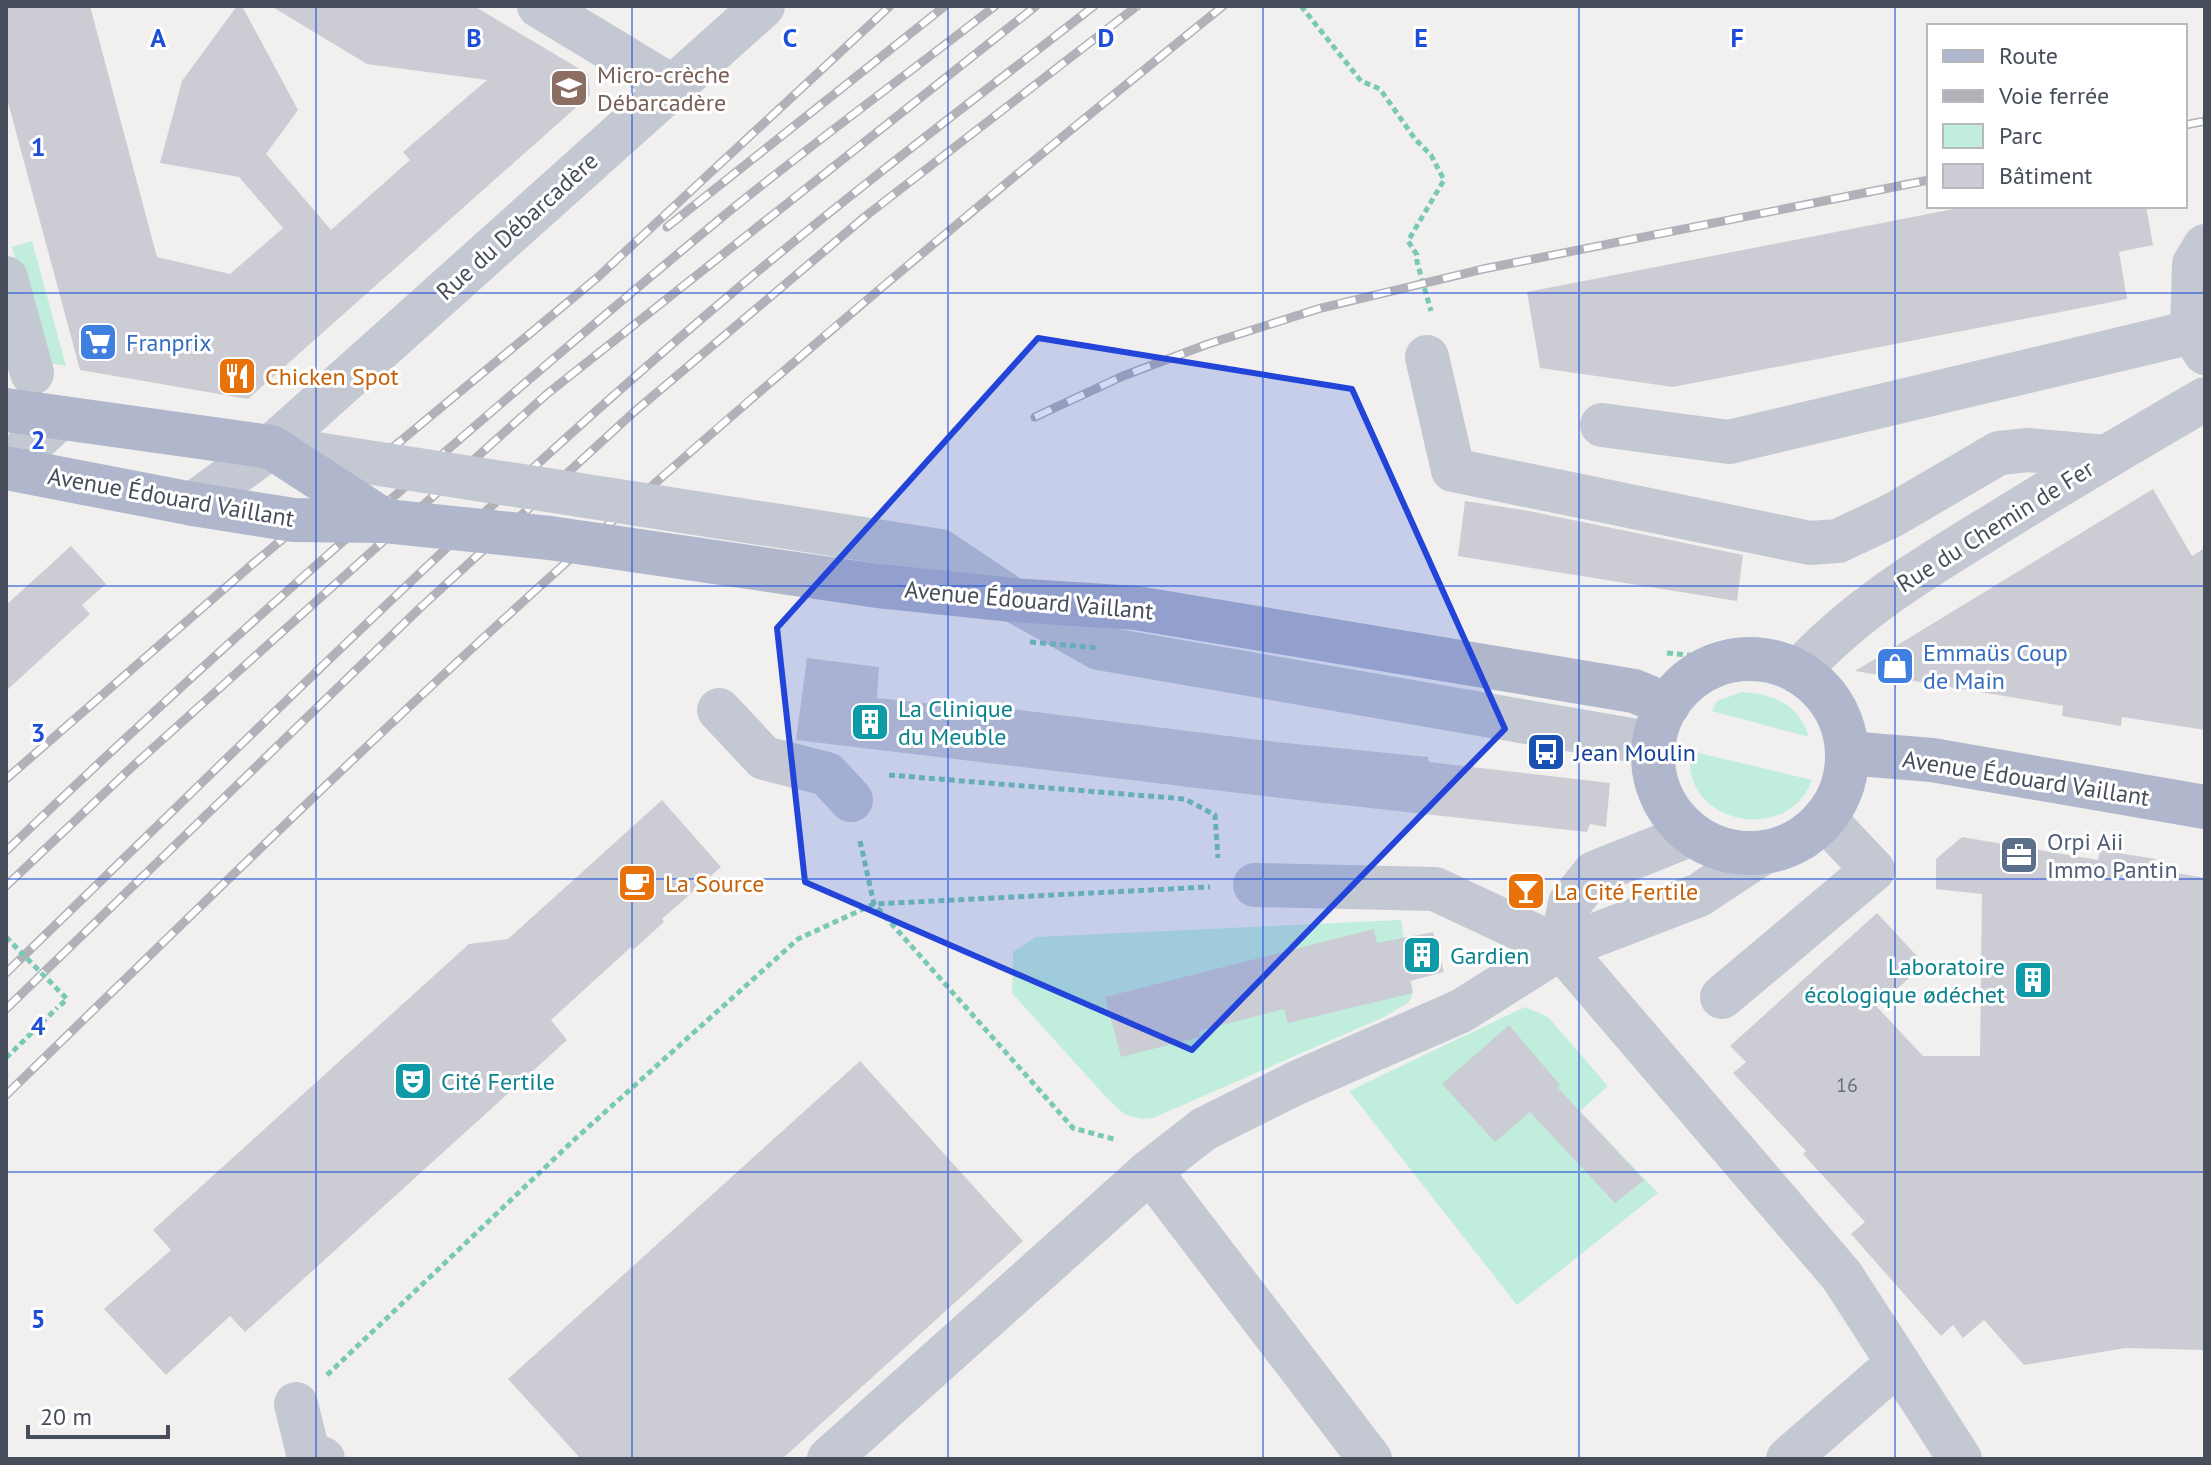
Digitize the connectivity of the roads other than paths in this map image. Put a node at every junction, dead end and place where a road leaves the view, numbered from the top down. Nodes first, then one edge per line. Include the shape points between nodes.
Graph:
1 (539, 6) edge
2 (763, 6) edge
3 (673, 87) junction
4 (2205, 246) edge
5 (6, 278) edge
6 (2199, 342) edge
7 (1427, 357) road end
8 (2205, 399) edge
9 (26, 403) edge
10 (1602, 425) dead end
11 (271, 447) junction
12 (2106, 457) junction
13 (6, 467) edge
14 (193, 504) junction
15 (385, 521) junction
16 (1013, 600) junction
17 (1798, 672) junction
18 (719, 710) dead end
19 (1661, 724) junction
20 (1847, 753) junction
21 (851, 800) road end
22 (2205, 807) edge
23 (1824, 818) junction
24 (1692, 834) junction
25 (1764, 852) junction
26 (1238, 886) road end
27 (1561, 948) junction
28 (1722, 997) dead end
29 (1150, 1171) junction
30 (1898, 1363) junction
31 (296, 1404) road end
32 (323, 1459) edge
33 (829, 1459) edge
34 (1370, 1459) edge
35 (1788, 1459) edge
36 (1960, 1459) edge

1 - 3 street
2 - 3 street, Rue du Débarcadère
3 - 11 street, Rue du Débarcadère
4 - 6 street via 2194,264
5 - 9 street
6 - 10 street via 1729,442
7 - 12 street via 1453,470 1810,543 1838,541 1893,515 1999,453 2028,450
8 - 12 street, Rue du Chemin de Fer
9 - 11 main road, Avenue Édouard Vaillant
9 - 13 street
11 - 14 street, Rue du Débarcadère
11 - 15 main road, Avenue Édouard Vaillant, bridge
11 - 16 street, bridge via 940,551
12 - 17 street, Rue du Chemin de Fer via 1876,600
13 - 14 main road, Avenue Édouard Vaillant
14 - 15 main road, Avenue Édouard Vaillant, bridge via 294,520
15 - 16 main road, Avenue Édouard Vaillant, bridge
16 - 19 main road, Avenue Édouard Vaillant via 1136,608 1634,691
17 - 19 main road via 1762,660 1724,663 1686,683
17 - 20 main road via 1834,706
18 - 21 street via 764,758 827,774
19 - 24 main road via 1654,770 1661,795
20 - 22 main road, Avenue Édouard Vaillant via 1932,760
20 - 23 main road via 1842,788
23 - 25 main road via 1808,835
23 - 28 street via 1873,870
24 - 25 main road via 1726,850
24 - 27 street via 1594,873 1570,903
25 - 27 street via 1699,895
26 - 27 street via 1435,889
27 - 29 street via 1461,1011 1204,1129
27 - 30 street via 1842,1276
29 - 33 street
29 - 34 street
30 - 35 street
30 - 36 street
31 - 32 street via 308,1453

